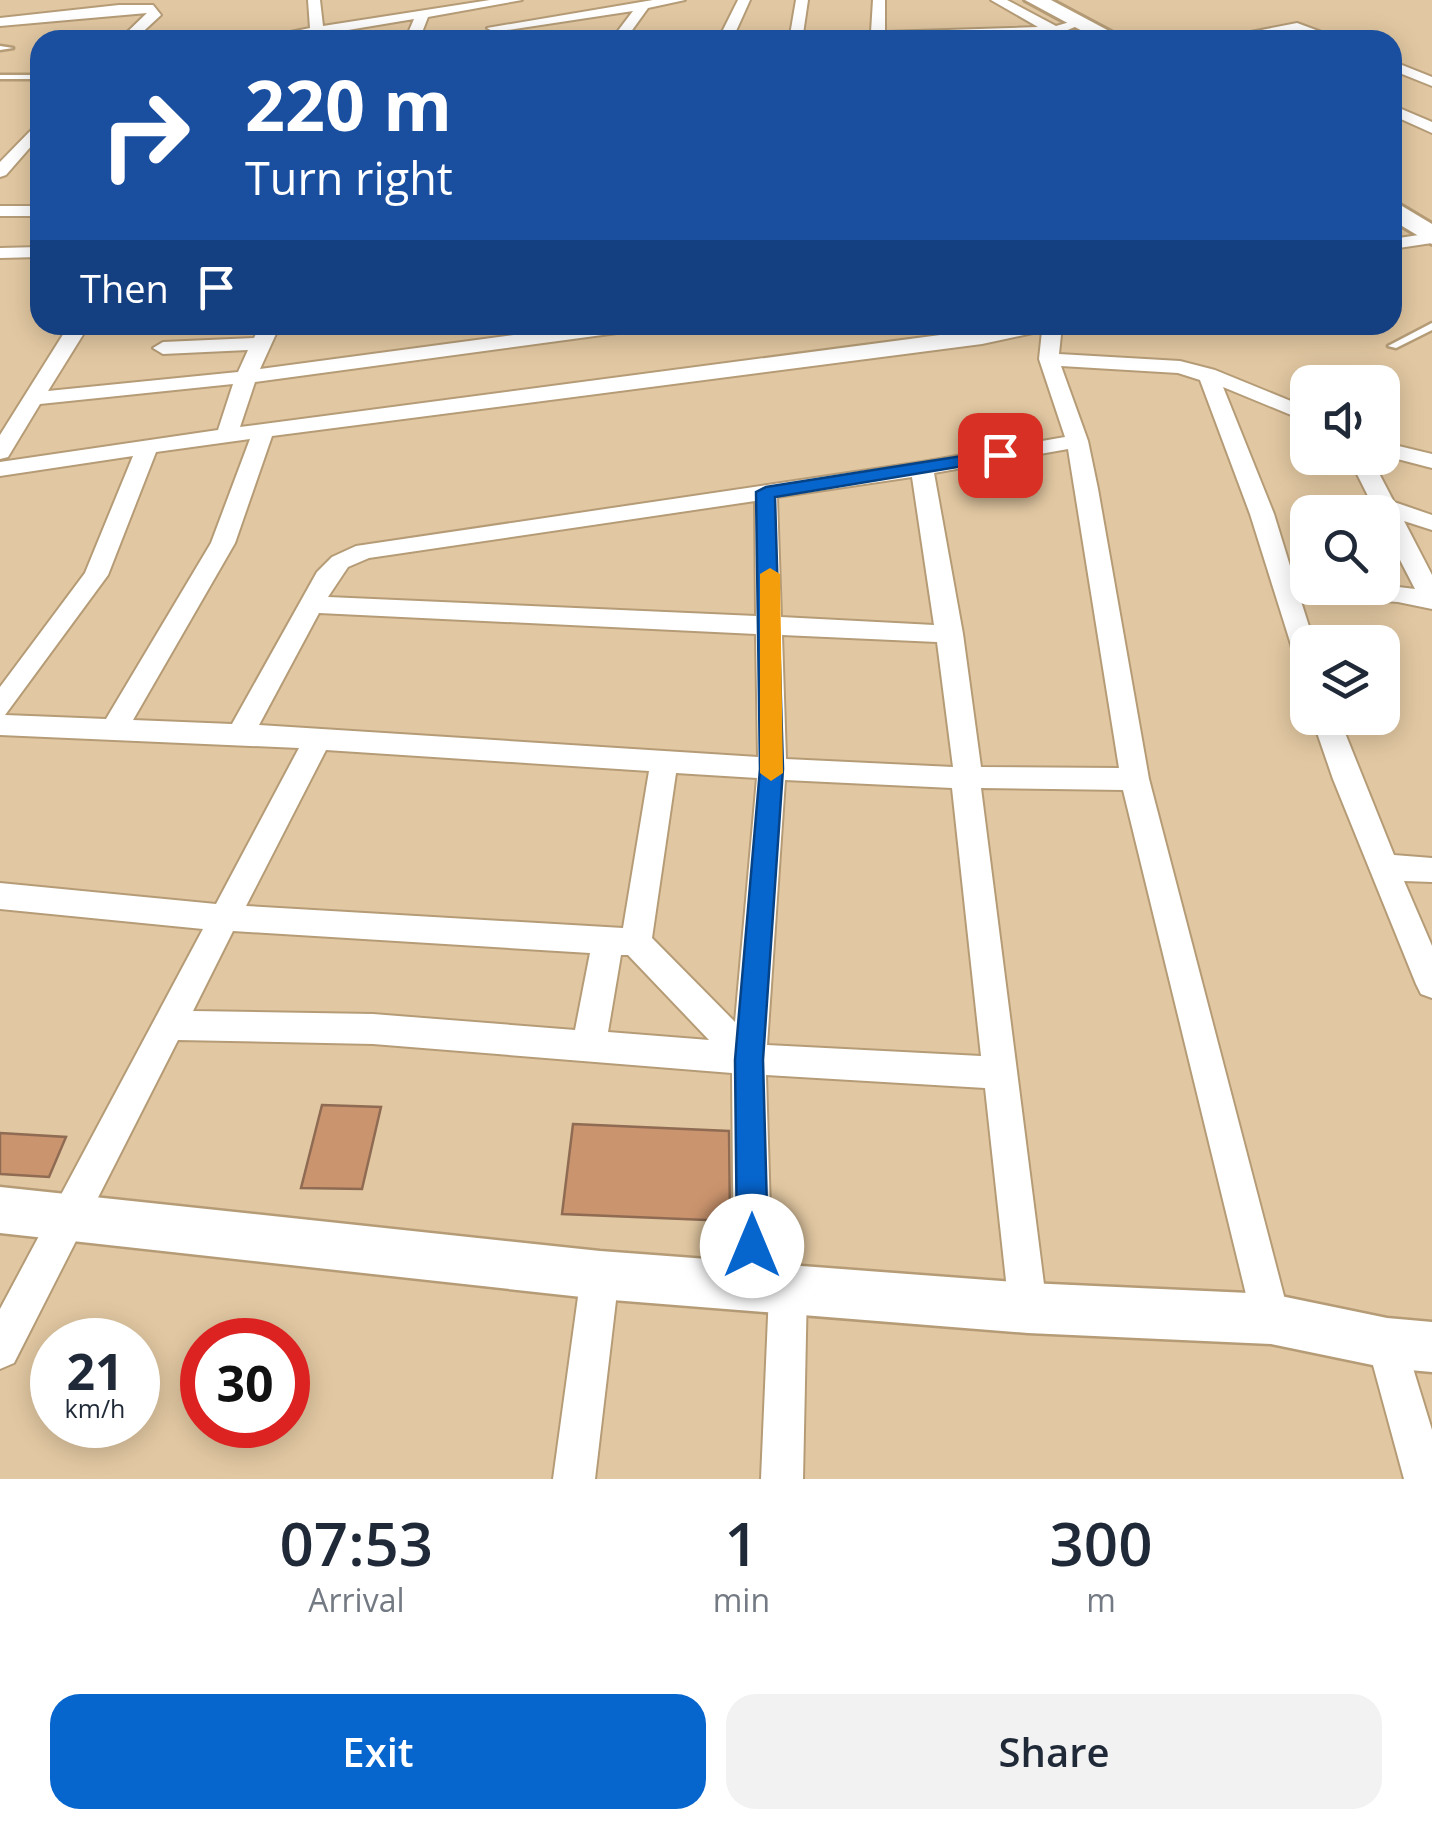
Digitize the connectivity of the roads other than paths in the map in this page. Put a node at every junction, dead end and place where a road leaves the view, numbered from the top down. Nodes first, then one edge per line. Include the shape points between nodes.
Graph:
1 (314, 0) edge
2 (516, 0) edge
3 (675, 0) edge
4 (744, 0) edge
5 (802, 0) edge
6 (878, 0) edge
7 (997, 0) edge
8 (1031, 2) edge
9 (498, 3) junction
10 (643, 6) junction
11 (423, 14) junction
12 (0, 22) edge
13 (137, 30) edge
14 (317, 30) edge
15 (347, 30) edge
16 (416, 30) edge
17 (493, 30) edge
18 (514, 30) edge
19 (625, 30) edge
20 (729, 30) edge
21 (797, 30) edge
22 (878, 30) edge
23 (1069, 30) edge
24 (1402, 69) edge
25 (0, 77) edge
26 (30, 77) edge
27 (1432, 82) edge
28 (1408, 99) edge
29 (1432, 128) edge
30 (30, 139) edge
31 (1, 170) edge
32 (1402, 197) edge
33 (30, 210) edge
34 (0, 212) edge
35 (1402, 215) edge
36 (1432, 215) edge
37 (1432, 237) edge
38 (1402, 242) edge
39 (30, 252) edge
40 (0, 253) edge
41 (1432, 326) edge
42 (73, 335) edge
43 (169, 335) edge
44 (259, 335) edge
45 (266, 335) edge
46 (558, 335) edge
47 (958, 335) edge
48 (1051, 335) edge
49 (1393, 346) dead end
50 (162, 348) junction
51 (1049, 359) junction
52 (1208, 374) junction
53 (246, 377) junction
54 (141, 388) junction
55 (31, 399) junction
56 (1290, 408) edge
57 (263, 431) junction
58 (227, 435) junction
59 (1076, 441) junction
60 (146, 448) junction
61 (0, 452) edge
62 (1400, 453) edge
63 (1432, 461) edge
64 (0, 469) edge
65 (922, 469) junction
66 (766, 492) junction
67 (1400, 512) edge
68 (1432, 523) edge
69 (1400, 537) edge
70 (1283, 586) junction
71 (1432, 600) edge
72 (310, 604) junction
73 (1296, 625) edge
74 (771, 627) junction
75 (950, 634) junction
76 (0, 707) edge
77 (0, 724) edge
78 (113, 730) junction
79 (240, 734) junction
80 (1333, 735) edge
81 (317, 740) junction
82 (664, 762) junction
83 (772, 769) junction
84 (964, 777) junction
85 (1135, 779) junction
86 (1383, 867) junction
87 (1432, 870) edge
88 (0, 896) edge
89 (227, 918) junction
90 (622, 941) junction
91 (1432, 984) edge
92 (171, 1025) junction
93 (589, 1046) junction
94 (749, 1060) junction
95 (1000, 1073) junction
96 (0, 1210) edge
97 (72, 1216) junction
98 (600, 1275) junction
99 (770, 1286) junction
100 (1028, 1308) junction
101 (1270, 1319) junction
102 (1410, 1345) edge
103 (0, 1350) edge
104 (574, 1479) edge
105 (782, 1479) edge
106 (1426, 1479) edge

1 - 14 street
2 - 9 street
3 - 10 street
4 - 20 street
5 - 21 street
6 - 22 street
7 - 23 street
8 - 23 main road
9 - 11 street
9 - 17 street
10 - 18 street
10 - 19 street
11 - 15 street
11 - 16 street
12 - 13 street via 153,9
24 - 27 street
25 - 26 lane
28 - 29 street
30 - 31 street
32 - 36 main road
33 - 34 street
35 - 37 main road
37 - 38 street
39 - 40 street
41 - 49 lane
42 - 55 street
43 - 50 street
44 - 50 street
45 - 53 street
46 - 53 street
47 - 57 street
48 - 51 street
50 - 54 street
51 - 52 street
51 - 59 street
52 - 56 street
52 - 70 street
53 - 54 street
53 - 58 street
54 - 55 street
55 - 61 street
57 - 58 street
57 - 78 street via 222,543
58 - 60 street
59 - 65 street
59 - 85 street
60 - 64 street
60 - 76 street via 96,575
62 - 63 street
65 - 66 street
65 - 75 street
66 - 72 street via 364,551 340,562
66 - 74 street
67 - 68 street
69 - 71 street
70 - 71 street
70 - 73 street
72 - 74 street
72 - 79 street
74 - 75 street
74 - 83 street
75 - 84 street via 968,758
77 - 78 street
78 - 79 street
79 - 81 street
80 - 86 street
81 - 82 street
81 - 89 street
82 - 83 street
82 - 90 street
83 - 84 street
83 - 94 street
84 - 85 street
84 - 95 street
85 - 101 street
86 - 87 street
86 - 91 street
88 - 89 street
89 - 90 street
89 - 92 street
90 - 93 street
90 - 94 street
92 - 93 street via 372,1029
92 - 97 street
93 - 94 street
94 - 95 street
94 - 99 street
95 - 100 street
96 - 97 street
97 - 98 street
97 - 103 street
98 - 99 street
98 - 104 street
99 - 100 street
99 - 105 street
100 - 101 street
101 - 102 street
102 - 106 street

